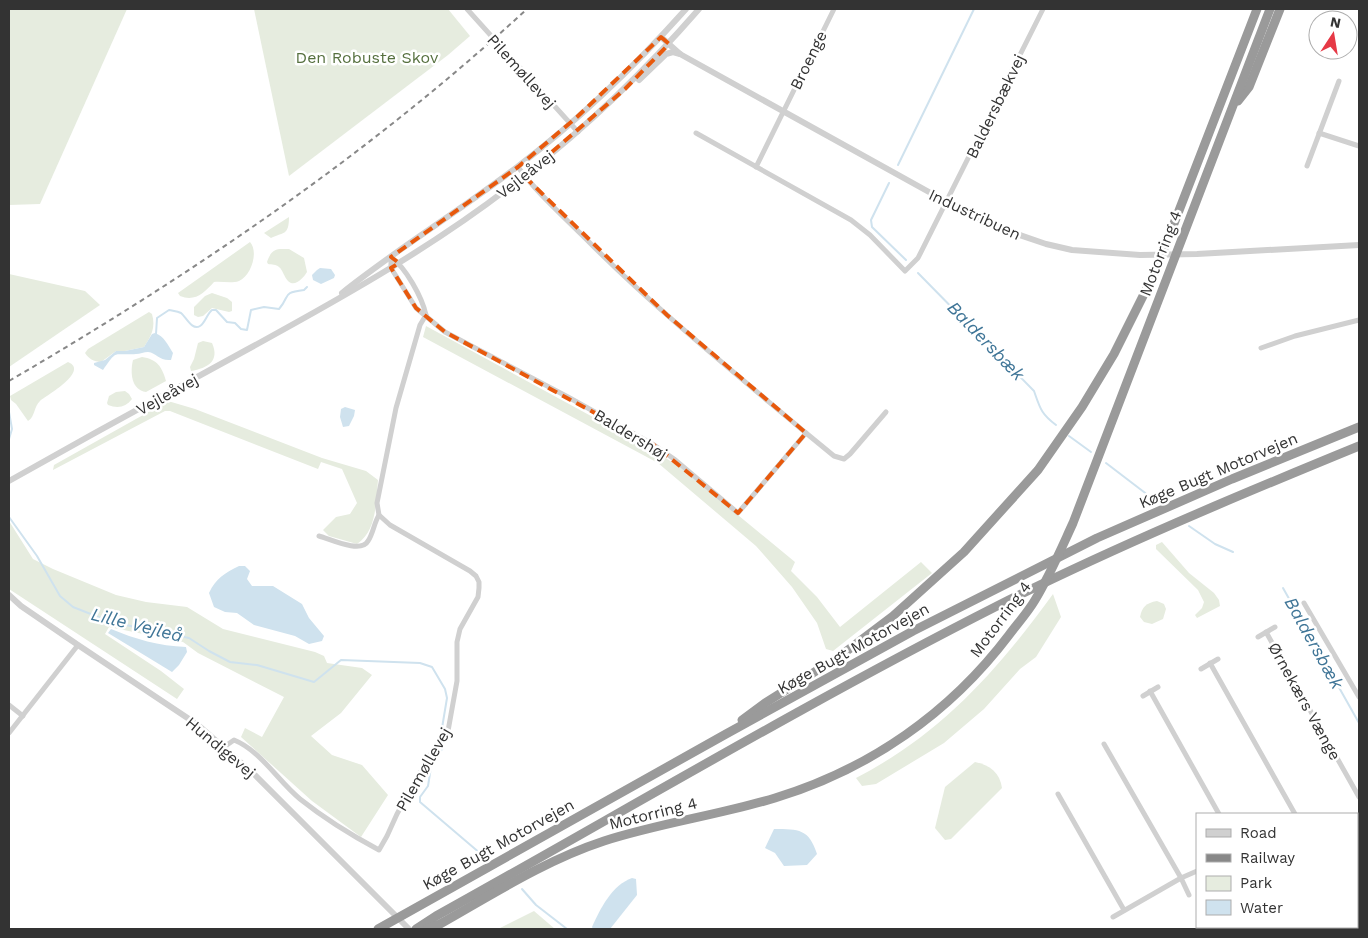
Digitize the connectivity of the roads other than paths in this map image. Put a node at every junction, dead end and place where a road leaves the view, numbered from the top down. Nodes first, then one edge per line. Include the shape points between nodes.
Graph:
1 (467, 9) edge
2 (686, 9) edge
3 (699, 9) edge
4 (834, 9) edge
5 (1043, 9) edge
6 (1251, 9) edge
7 (1257, 9) edge
8 (1270, 9) edge
9 (1280, 9) edge
10 (1251, 23) junction
11 (661, 37) junction
12 (668, 44) junction
13 (680, 54) junction
14 (1339, 81) dead end
15 (625, 89) junction
16 (783, 110) junction
17 (1231, 111) junction
18 (569, 124) junction
19 (578, 132) junction
20 (696, 133) dead end
21 (1320, 133) junction
22 (1359, 146) edge
23 (1307, 166) dead end
24 (518, 167) junction
25 (756, 167) junction
26 (524, 176) junction
27 (947, 202) junction
28 (1359, 245) edge
29 (391, 257) junction
30 (399, 263) junction
31 (391, 268) junction
32 (325, 306) junction
33 (426, 315) junction
34 (1359, 320) edge
35 (1261, 348) dead end
36 (886, 412) dead end
37 (1359, 428) edge
38 (806, 433) junction
39 (1359, 446) edge
40 (9, 481) edge
41 (379, 515) junction
42 (319, 536) dead end
43 (9, 595) edge
44 (1304, 603) dead end
45 (1275, 628) dead end
46 (1266, 632) junction
47 (1258, 636) dead end
48 (78, 645) junction
49 (1218, 659) dead end
50 (1210, 664) junction
51 (1201, 668) dead end
52 (1158, 687) dead end
53 (1150, 691) junction
54 (1143, 696) dead end
55 (1359, 697) edge
56 (9, 705) edge
57 (23, 716) junction
58 (9, 733) edge
59 (726, 734) junction
60 (1104, 744) dead end
61 (224, 747) junction
62 (1058, 794) dead end
63 (1359, 797) edge
64 (1218, 813) edge
65 (1293, 813) edge
66 (1196, 871) edge
67 (1181, 878) junction
68 (1189, 895) dead end
69 (1124, 910) junction
70 (1113, 917) dead end
71 (378, 929) edge
72 (409, 929) edge
73 (416, 929) edge
74 (427, 929) edge

1 - 18 street, Pilemøllevej
2 - 11 street, Vejleåvej
3 - 12 street, Vejleåvej
4 - 16 street, Broenge
5 - 27 street, Baldersbækvej
6 - 10 highway
7 - 10 highway, Motorring 4
8 - 17 highway, Motorring 4
9 - 17 highway via 1249,87
10 - 59 highway, Motorring 4 via 1156,270 1114,354 1038,470 964,552 893,616 840,656 765,703
11 - 12 street, Industribuen
11 - 18 street, Vejleåvej
12 - 13 street, Industribuen
12 - 15 street, Vejleåvej
13 - 15 street via 666,54 638,82
13 - 16 street, Industribuen
14 - 21 street
15 - 19 street, Vejleåvej
16 - 25 street, Broenge
16 - 27 street, Industribuen
17 - 74 highway, Motorring 4 via 1074,523 1034,602 991,658 953,698 912,732 844,772 776,798 669,823 569,854
18 - 19 street, Pilemøllevej
18 - 24 street, Vejleåvej
19 - 26 street, Vejleåvej
20 - 25 street
21 - 22 street
21 - 23 street
24 - 26 street
24 - 29 street, Vejleåvej
25 - 27 street, Baldersbækvej via 851,220 905,271 916,261
26 - 30 street, Vejleåvej
26 - 38 street via 605,259 666,315
27 - 28 street, Industribuen via 1000,228 1046,244 1104,254 1197,254
29 - 30 street, Baldershøj
29 - 31 street
29 - 32 street, Vejleåvej
30 - 31 street, Vejleåvej
30 - 33 street, Baldershøj via 423,303
31 - 32 street, Vejleåvej
31 - 33 street, Baldershøj via 416,308
32 - 40 street, Vejleåvej
33 - 38 street, Baldershøj via 445,332 654,445 738,513
33 - 41 street via 420,325 396,408 377,503
34 - 35 street
36 - 38 street via 844,459 834,456
37 - 59 highway, Køge Bugt Motorvejen via 1097,538 913,631
39 - 73 highway, Køge Bugt Motorvejen via 1116,549 999,605 703,765
41 - 42 street via 364,546 354,547
41 - 61 street, Pilemøllevej via 390,525 470,571 479,582 478,597 460,629 457,642 457,681 448,731 438,742 379,850 344,831 301,800 245,744 234,740
43 - 48 street, Hundigevej
44 - 55 street
45 - 46 street, Ørnekærs Vænge
46 - 47 street, Ørnekærs Vænge
46 - 63 street, Ørnekærs Vænge
48 - 57 street
48 - 61 street, Hundigevej
49 - 50 street
50 - 51 street
50 - 65 street
52 - 53 street
53 - 54 street
53 - 64 street
56 - 57 street
57 - 58 street
59 - 71 highway, Køge Bugt Motorvejen
60 - 67 street
61 - 72 street, Hundigevej
62 - 69 street
66 - 67 street
67 - 68 street
67 - 69 street
69 - 70 street

